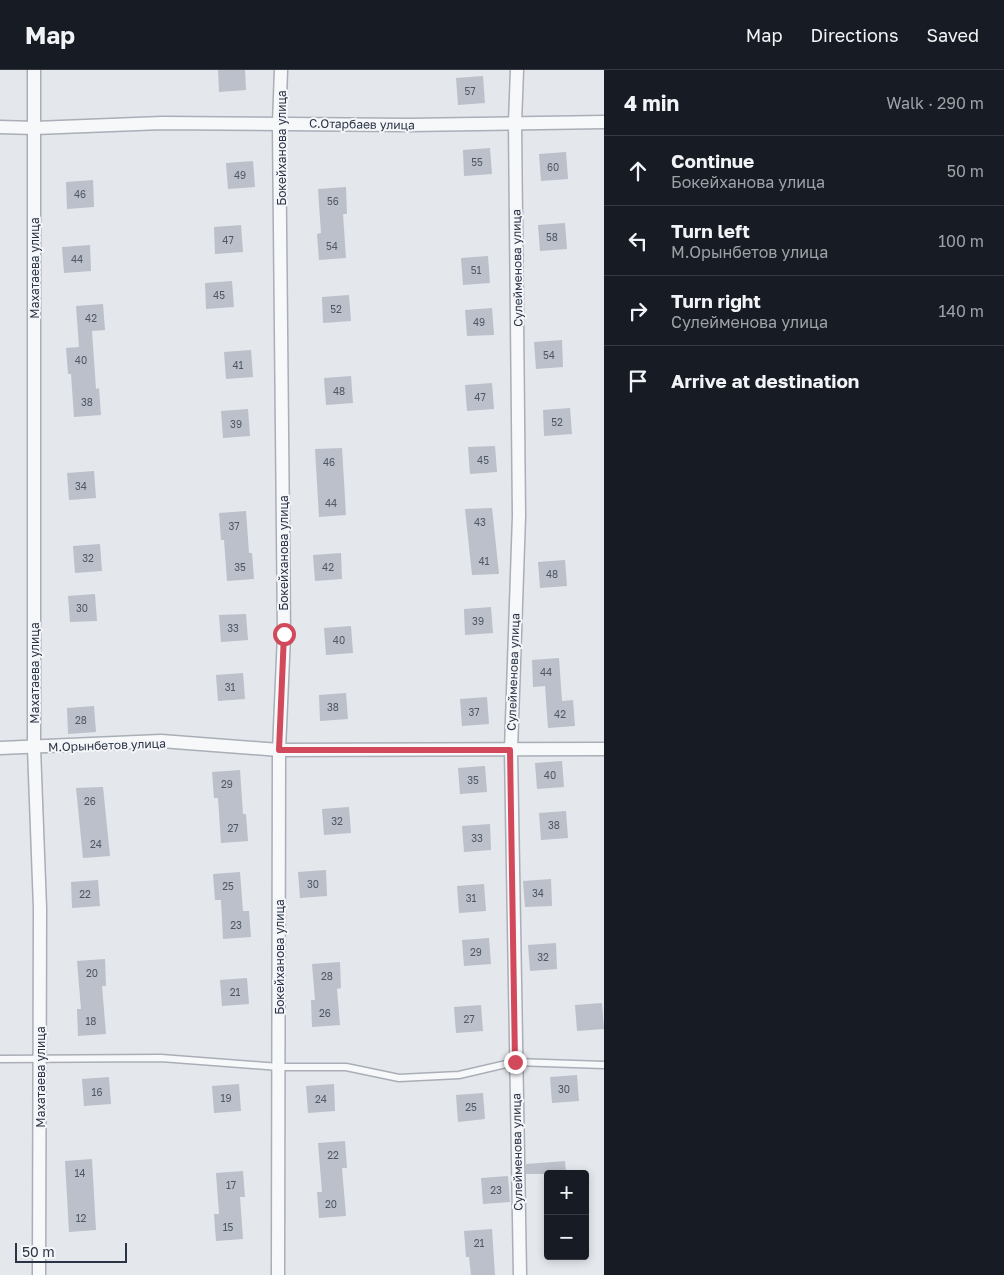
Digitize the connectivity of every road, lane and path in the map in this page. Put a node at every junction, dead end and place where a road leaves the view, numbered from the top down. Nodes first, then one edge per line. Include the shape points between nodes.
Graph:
1 (34, 70) edge
2 (281, 70) edge
3 (517, 70) edge
4 (604, 122) edge
5 (515, 123) junction
6 (279, 124) junction
7 (0, 127) edge
8 (35, 128) junction
9 (0, 748) edge
10 (34, 748) junction
11 (604, 749) edge
12 (279, 750) junction
13 (510, 750) junction
14 (0, 1059) edge
15 (40, 1059) junction
16 (515, 1062) junction
17 (604, 1065) edge
18 (279, 1067) junction
19 (39, 1275) edge
20 (278, 1275) edge
21 (520, 1275) edge

1 - 8 street, Махатаева улица
2 - 6 street, Бокейханова улица
3 - 5 street, Сулейменова улица
4 - 5 street, С.Отарбаев улица
5 - 6 street, С.Отарбаев улица
5 - 13 street, Сулейменова улица via 519,516
6 - 8 street, С.Отарбаев улица via 162,123
6 - 12 street, Бокейханова улица via 284,634
7 - 8 street, С.Отарбаев улица
8 - 10 street, Махатаева улица
9 - 10 street, М.Орынбетов улица
10 - 12 street, М.Орынбетов улица via 161,741
10 - 15 street, Махатаева улица via 40,908
11 - 13 street, М.Орынбетов улица
12 - 13 street, М.Орынбетов улица
12 - 18 street, Бокейханова улица
13 - 16 street, Сулейменова улица
14 - 15 lane
15 - 18 lane via 161,1058
15 - 19 street, Махатаева улица
16 - 17 lane
16 - 18 lane via 459,1075 399,1078 346,1066
16 - 21 street, Сулейменова улица
18 - 20 street, Бокейханова улица

